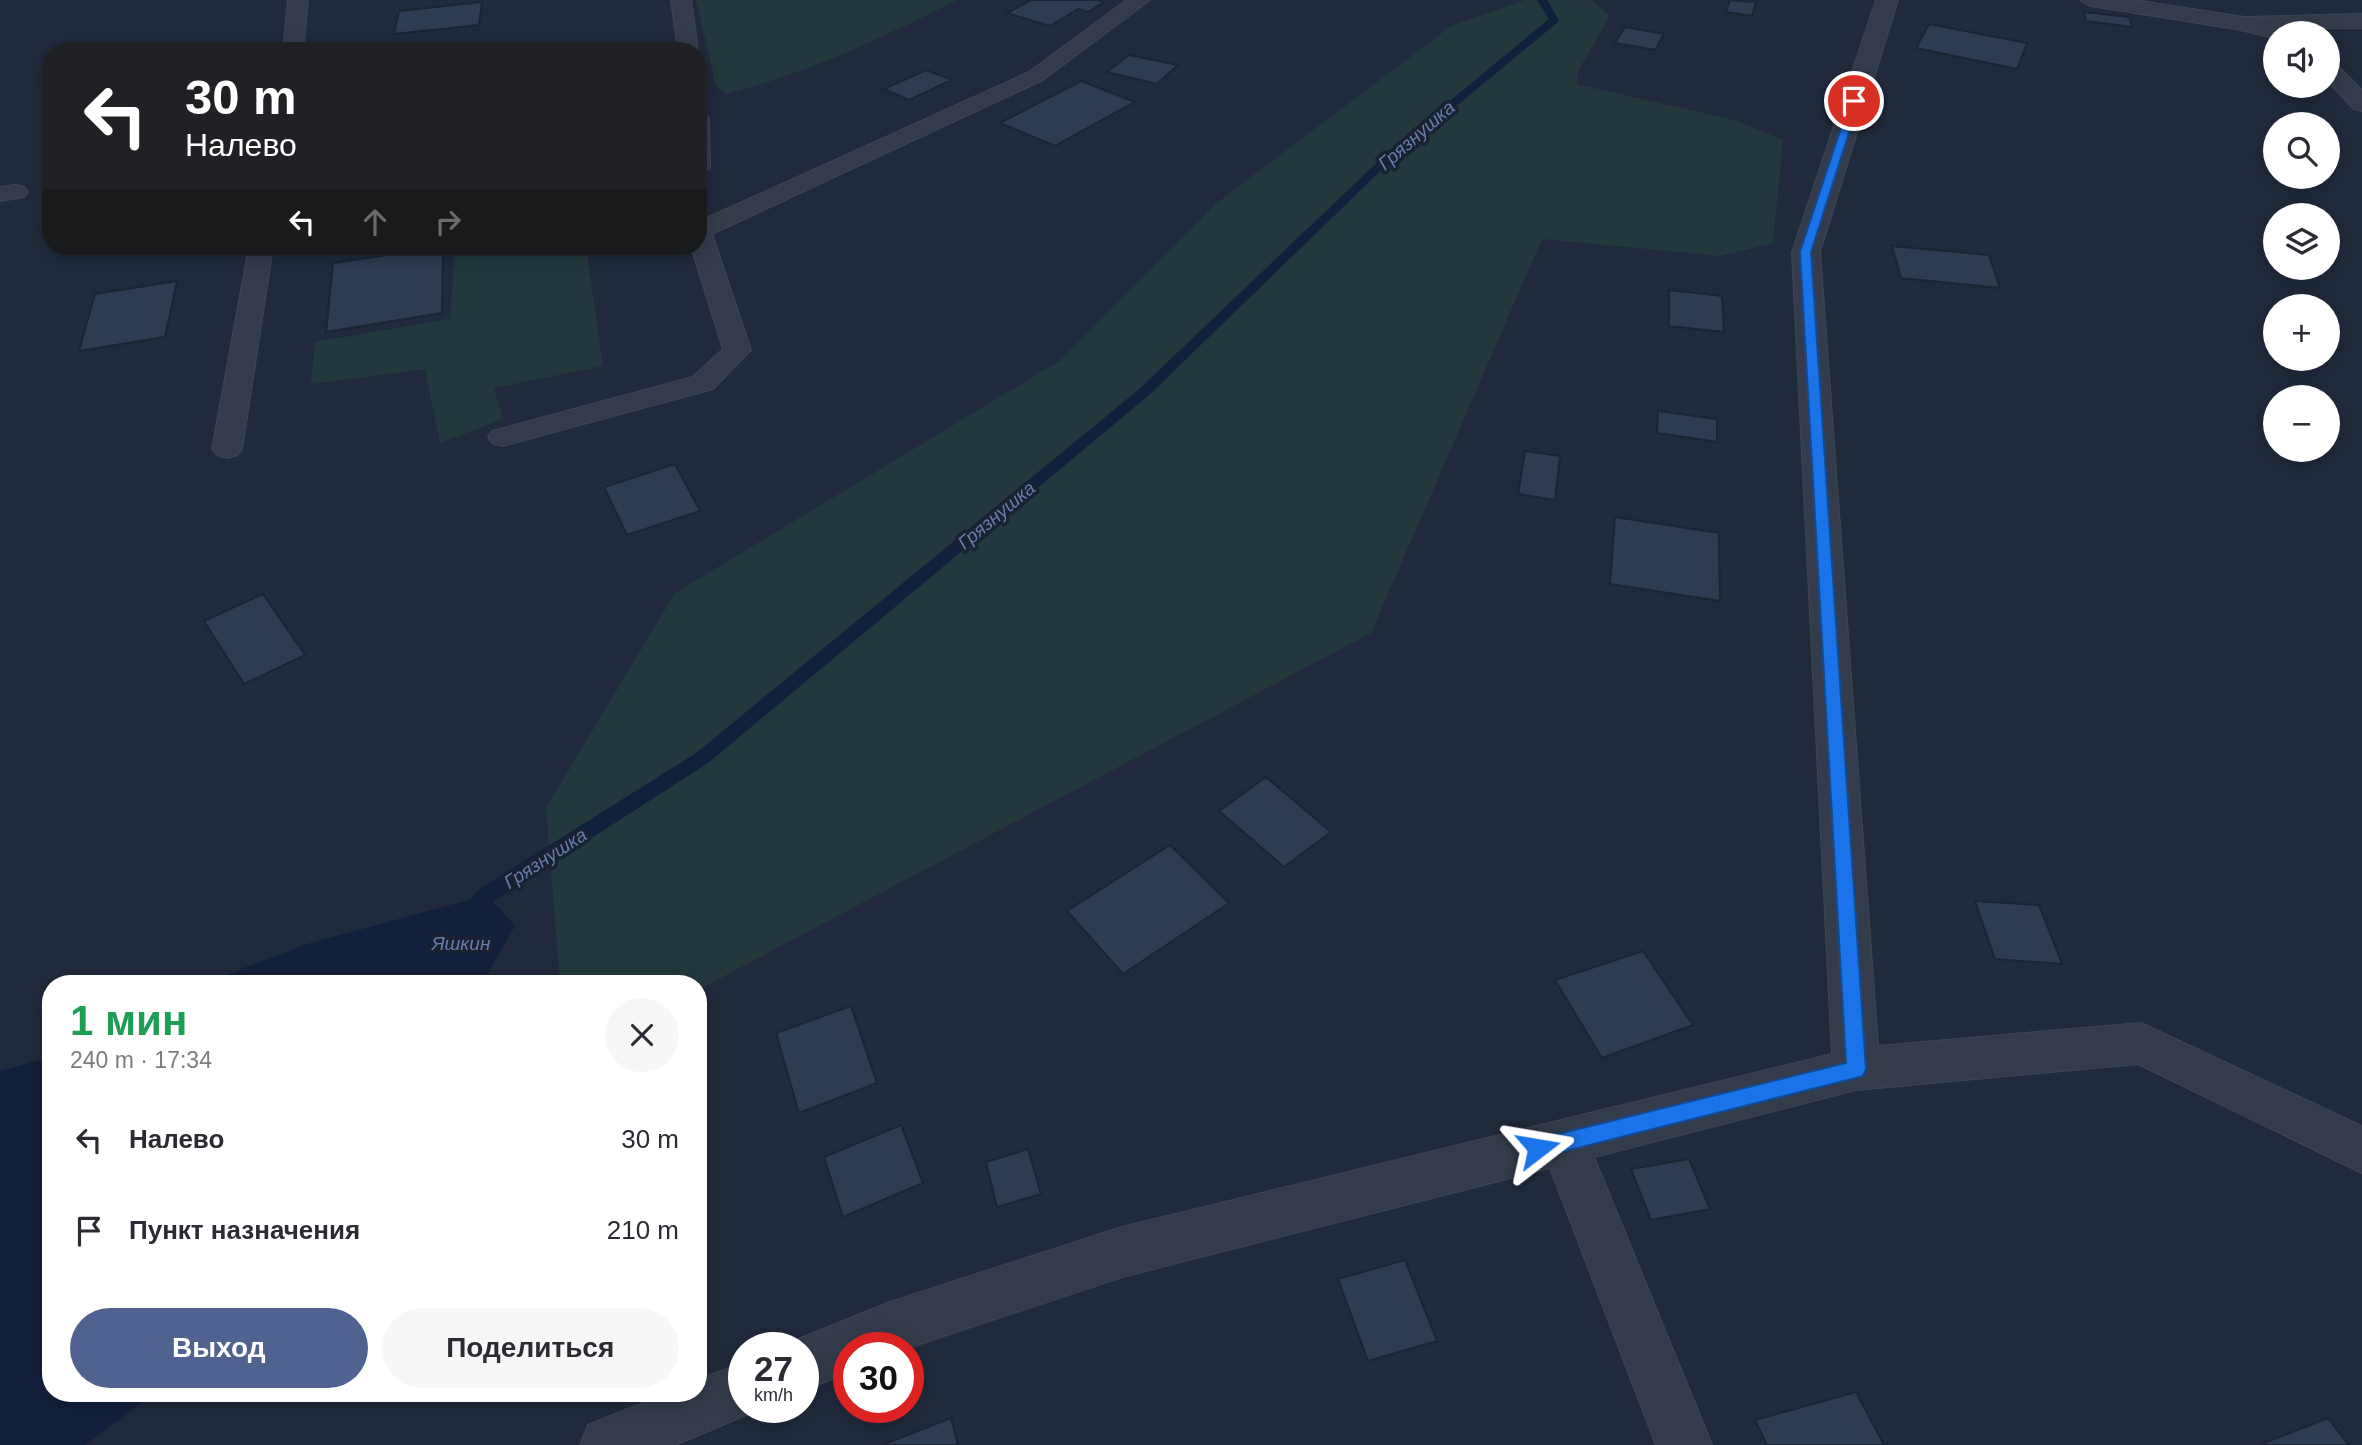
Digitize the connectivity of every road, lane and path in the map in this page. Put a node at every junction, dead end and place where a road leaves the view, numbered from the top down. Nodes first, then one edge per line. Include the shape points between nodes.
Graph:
1 (298, 0) edge
2 (681, 0) edge
3 (1140, 0) edge
4 (1887, 0) edge
5 (2091, 0) edge
6 (2362, 21) edge
7 (2236, 22) junction
8 (2263, 29) edge
9 (294, 42) edge
10 (687, 42) edge
11 (2340, 81) edge
12 (2362, 104) edge
13 (707, 226) edge
14 (259, 256) edge
15 (706, 256) edge
16 (502, 437) dead end
17 (227, 449) dead end
18 (1856, 1069) junction
19 (1564, 1142) junction
20 (2362, 1150) edge
21 (819, 1357) edge
22 (728, 1400) edge
23 (687, 1429) edge
24 (608, 1445) edge
25 (1684, 1445) edge

1 - 9 lane
2 - 10 lane
3 - 13 lane via 1037,76
4 - 18 street via 1806,252
5 - 7 street
6 - 7 street
7 - 8 street
11 - 12 street
14 - 17 lane
15 - 16 lane via 737,350 703,383
18 - 19 street
18 - 20 street via 2141,1043
19 - 21 street via 1122,1252 890,1328
19 - 25 street
22 - 23 street
23 - 24 street

